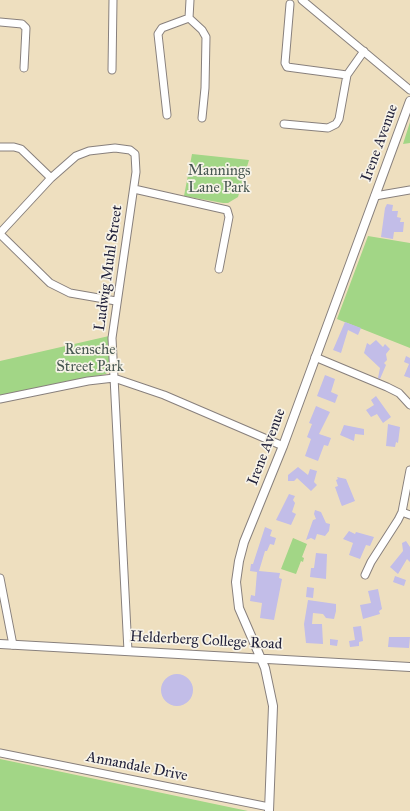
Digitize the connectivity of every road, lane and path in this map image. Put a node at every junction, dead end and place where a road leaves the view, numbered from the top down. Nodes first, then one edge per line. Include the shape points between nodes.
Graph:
1 (113, 0) edge
2 (190, 0) edge
3 (302, 0) edge
4 (290, 4) dead end
5 (188, 18) junction
6 (0, 22) edge
7 (364, 51) junction
8 (24, 68) dead end
9 (112, 70) dead end
10 (347, 75) junction
11 (410, 90) edge
12 (410, 101) edge
13 (167, 116) dead end
14 (202, 118) dead end
15 (284, 124) dead end
16 (0, 147) edge
17 (51, 178) junction
18 (134, 189) junction
19 (410, 190) edge
20 (375, 196) junction
21 (0, 233) edge
22 (219, 269) dead end
23 (116, 301) junction
24 (315, 357) junction
25 (114, 378) junction
26 (0, 399) edge
27 (410, 404) edge
28 (283, 446) junction
29 (410, 470) edge
30 (402, 512) junction
31 (410, 514) edge
32 (365, 574) dead end
33 (0, 578) edge
34 (0, 644) edge
35 (13, 645) junction
36 (128, 651) junction
37 (261, 659) junction
38 (410, 667) edge
39 (0, 753) edge
40 (269, 809) edge

1 - 9 street
2 - 5 street
3 - 7 street
4 - 10 street via 285,63 287,67
5 - 13 street via 162,28 158,34
5 - 14 street via 206,37
6 - 8 street via 25,26 27,36
7 - 10 street
7 - 11 street
10 - 15 street via 336,124 328,128
12 - 20 street, Irene Avenue
16 - 17 street via 21,149
17 - 18 street, Ludwig Muhl Street via 70,160 81,154 122,148 132,151 136,157
17 - 21 street, Ludwig Muhl Street
18 - 22 street via 227,210 229,217
18 - 23 street, Ludwig Muhl Street
19 - 20 street
20 - 24 street, Irene Avenue
21 - 23 street via 50,284 70,293
23 - 25 street, Ludwig Muhl Street via 112,338
24 - 27 street via 387,387
24 - 28 street, Irene Avenue
25 - 26 street
25 - 28 street via 164,395
25 - 36 street, Ludwig Muhl Street
28 - 37 street, Irene Avenue via 244,542 236,582 242,616
29 - 30 street
30 - 31 street
30 - 32 street
33 - 35 street
34 - 35 street, Helderberg College Road
35 - 36 street, Helderberg College Road
36 - 37 street, Helderberg College Road
37 - 38 street, Helderberg College Road
37 - 40 street, Irene Avenue via 268,679 274,712
39 - 40 street, Annandale Drive

